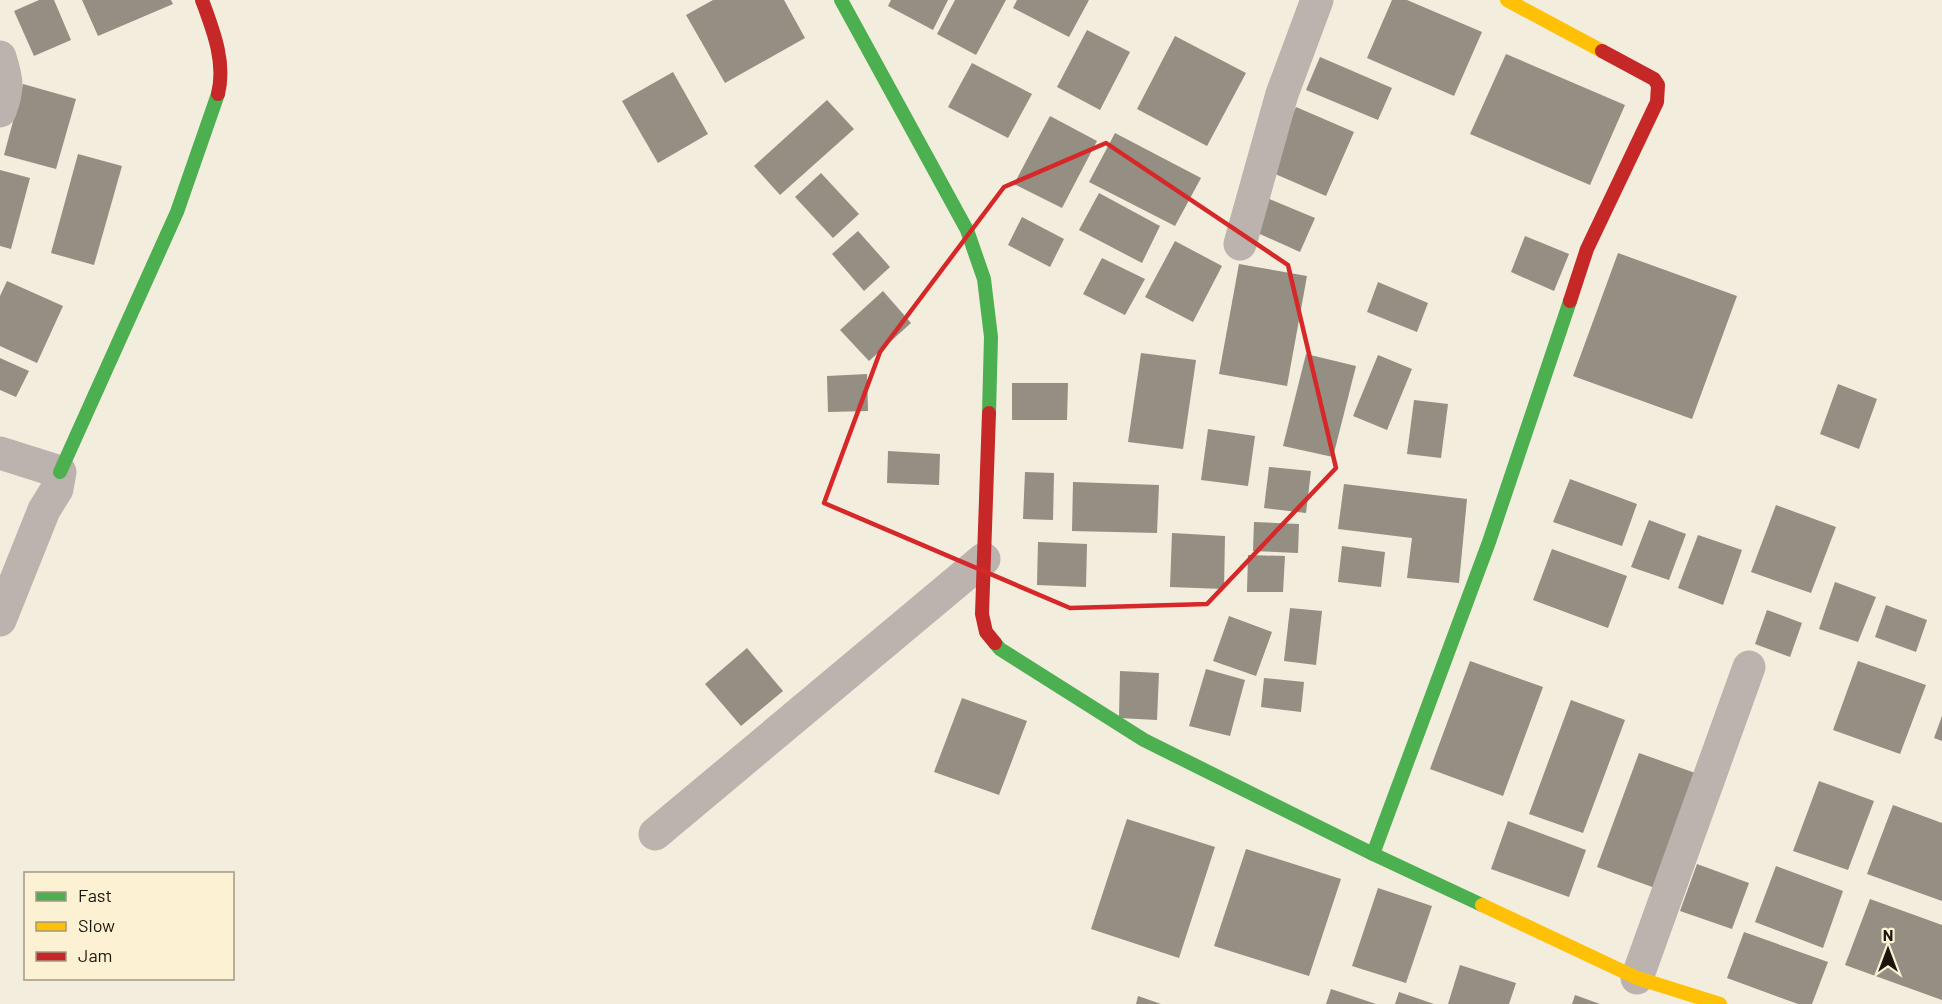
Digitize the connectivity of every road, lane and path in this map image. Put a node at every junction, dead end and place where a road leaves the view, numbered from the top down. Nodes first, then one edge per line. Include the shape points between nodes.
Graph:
1 (202, 0) edge
2 (1317, 0) edge
3 (1507, 0) edge
4 (845, 2) edge
5 (0, 57) edge
6 (0, 111) edge
7 (1240, 244) dead end
8 (0, 453) edge
9 (60, 472) junction
10 (984, 560) junction
11 (0, 620) edge
12 (1749, 667) dead end
13 (655, 834) dead end
14 (1372, 854) junction
15 (1637, 978) junction
16 (1720, 1004) edge

1 - 9 street via 215,35 219,91 177,212
2 - 7 street via 1282,94
3 - 14 street via 1654,79 1658,85 1657,102 1587,249 1489,542
4 - 10 street via 966,231 984,279 991,337
5 - 6 street via 7,90
8 - 9 street
9 - 11 street via 57,489 44,510
10 - 13 street
10 - 14 street via 982,614 986,632 1000,649 1144,740
12 - 15 street
14 - 15 street
15 - 16 street

